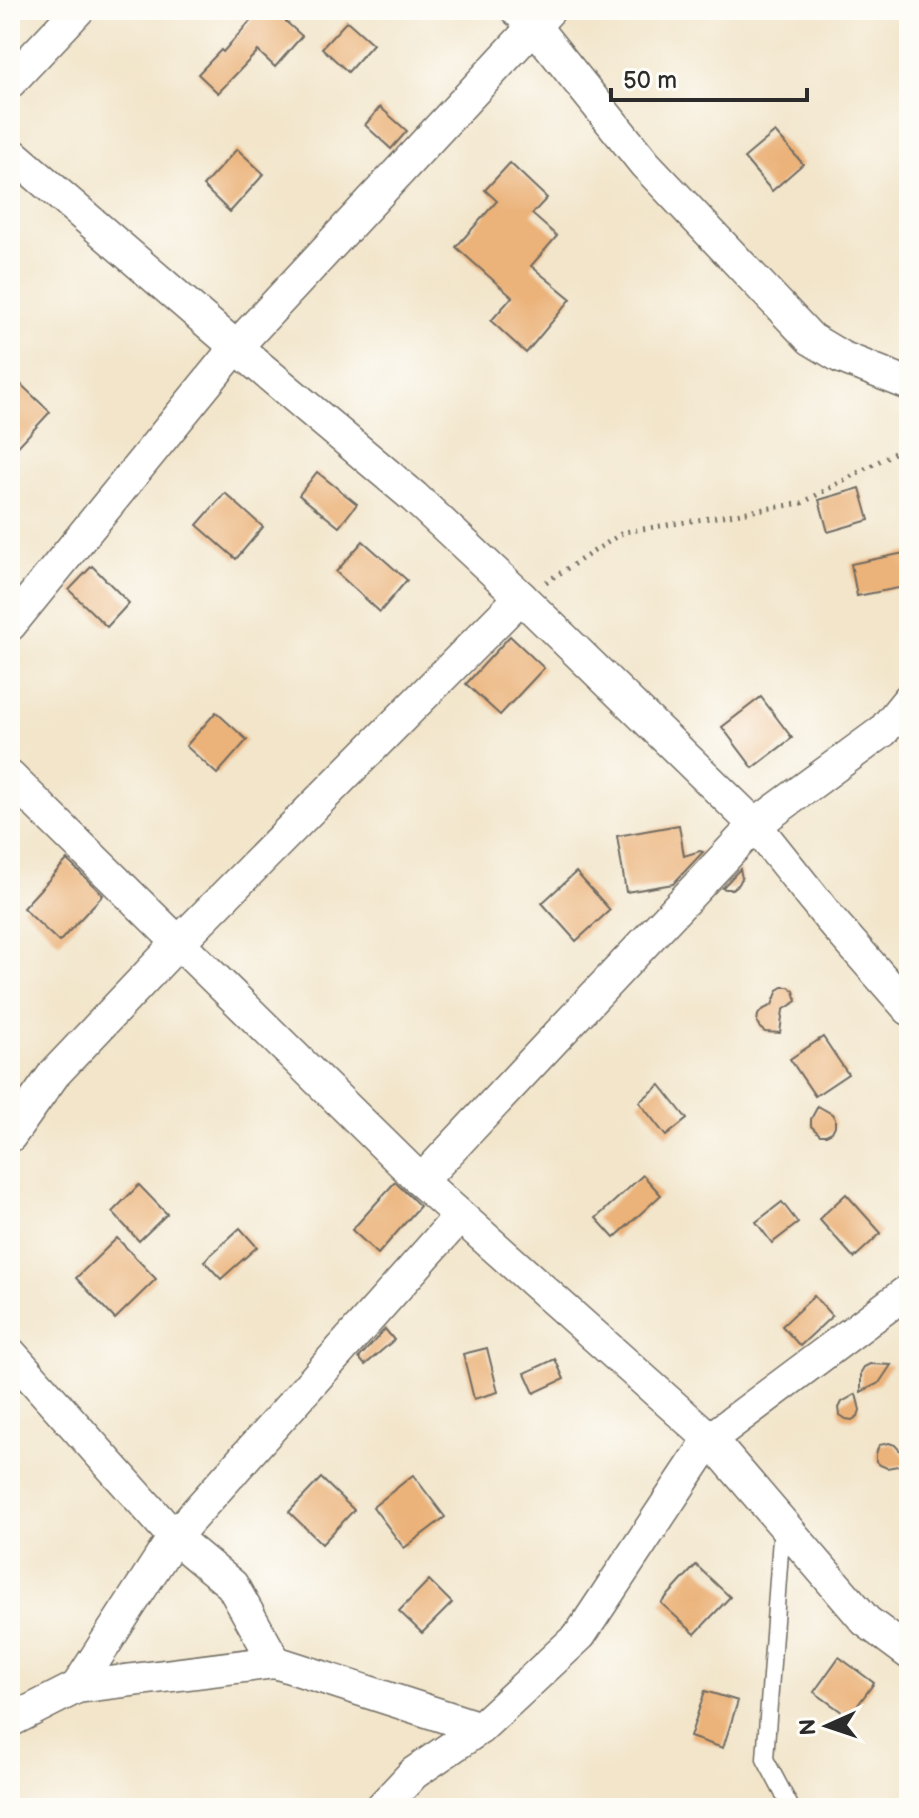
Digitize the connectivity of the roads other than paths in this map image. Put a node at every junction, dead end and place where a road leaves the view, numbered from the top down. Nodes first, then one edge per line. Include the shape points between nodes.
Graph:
1 (78, 10) edge
2 (533, 15) edge
3 (10, 82) edge
4 (10, 152) edge
5 (236, 347) junction
6 (909, 384) edge
7 (521, 597) junction
8 (10, 625) edge
9 (909, 699) edge
10 (10, 777) edge
11 (755, 825) junction
12 (178, 943) junction
13 (909, 1009) edge
14 (10, 1136) edge
15 (421, 1181) junction
16 (460, 1216) junction
17 (909, 1290) edge
18 (10, 1353) edge
19 (710, 1439) junction
20 (782, 1524) junction
21 (174, 1537) junction
22 (909, 1653) edge
23 (275, 1662) junction
24 (77, 1687) junction
25 (10, 1721) edge
26 (480, 1728) junction
27 (381, 1808) edge
28 (791, 1808) edge

1 - 3 street
2 - 5 street
2 - 6 street via 645,164 811,339
4 - 5 street
5 - 7 street via 414,497
5 - 8 street
7 - 11 street
7 - 12 street
9 - 11 street via 883,731
10 - 12 street
11 - 13 street
11 - 15 street
12 - 14 street via 54,1074
12 - 15 street
15 - 16 street
16 - 19 street
16 - 21 street
17 - 19 street
18 - 21 street
19 - 20 street
19 - 26 street via 580,1635
20 - 22 street via 866,1621
20 - 28 lane via 765,1759
21 - 23 street via 232,1585
21 - 24 street
23 - 24 street
23 - 26 street
24 - 25 street
26 - 27 street via 414,1773

